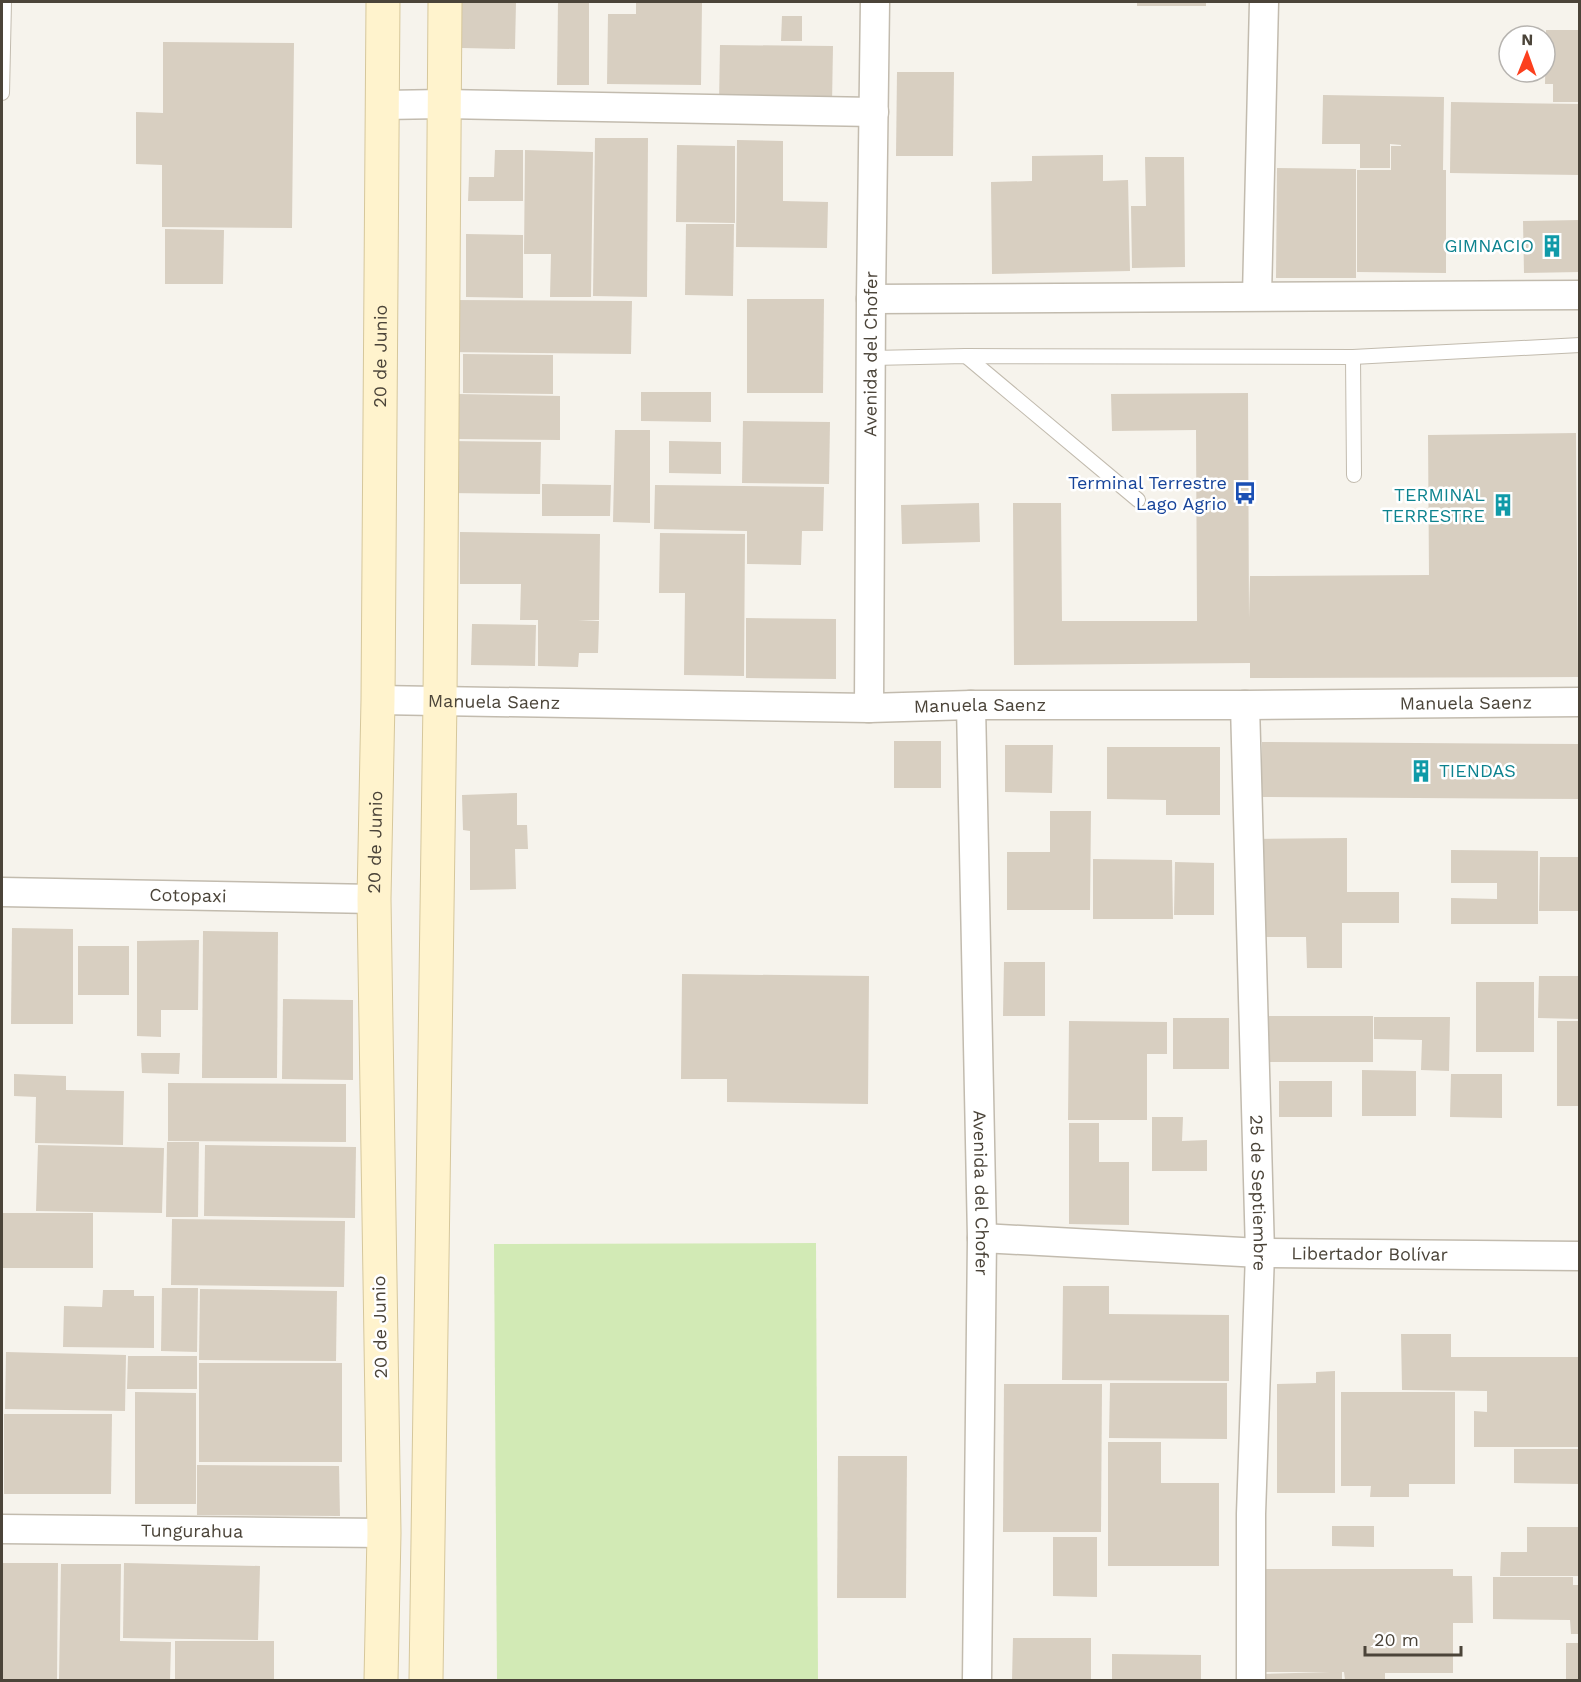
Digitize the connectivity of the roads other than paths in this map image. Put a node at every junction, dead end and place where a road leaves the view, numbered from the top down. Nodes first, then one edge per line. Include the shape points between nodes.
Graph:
1 (4, 2) edge
2 (383, 2) edge
3 (445, 2) edge
4 (875, 2) edge
5 (1264, 2) edge
6 (2, 93) edge
7 (444, 104) junction
8 (383, 105) junction
9 (874, 112) junction
10 (1580, 295) edge
11 (1257, 296) junction
12 (871, 299) junction
13 (1580, 345) edge
14 (966, 356) junction
15 (1353, 357) junction
16 (872, 358) junction
17 (1354, 474) dead end
18 (1138, 500) dead end
19 (378, 699) junction
20 (440, 700) junction
21 (1580, 702) edge
22 (971, 705) junction
23 (1245, 705) junction
24 (869, 708) junction
25 (2, 892) edge
26 (374, 899) junction
27 (982, 1238) junction
28 (1260, 1253) junction
29 (1580, 1256) edge
30 (2, 1529) edge
31 (384, 1533) junction
32 (381, 1680) edge
33 (426, 1680) edge
34 (977, 1680) edge
35 (1251, 1680) edge

1 - 6 lane
2 - 8 street, 20 de Junio
3 - 7 street
4 - 9 street, Avenida del Chofer
5 - 11 street
7 - 8 street
7 - 9 street
7 - 20 street
8 - 19 street, 20 de Junio
9 - 12 street, Avenida del Chofer
10 - 11 street
11 - 12 street
12 - 16 street, Avenida del Chofer
13 - 15 lane
14 - 15 lane
14 - 16 lane
14 - 18 lane
15 - 17 lane
16 - 24 street, Avenida del Chofer
19 - 20 street, Manuela Saenz
19 - 26 street, 20 de Junio
20 - 24 street, Manuela Saenz
20 - 33 street
21 - 23 street, Manuela Saenz
22 - 23 street, Manuela Saenz
22 - 24 street, Manuela Saenz
22 - 27 street, Avenida del Chofer
23 - 28 street, 25 de Septiembre
25 - 26 street, Cotopaxi
26 - 31 street, 20 de Junio
27 - 28 street, Libertador Bolívar
27 - 34 street, Avenida del Chofer
28 - 29 street, Libertador Bolívar
28 - 35 street, 25 de Septiembre via 1251,1514
30 - 31 street, Tungurahua
31 - 32 street, 20 de Junio

